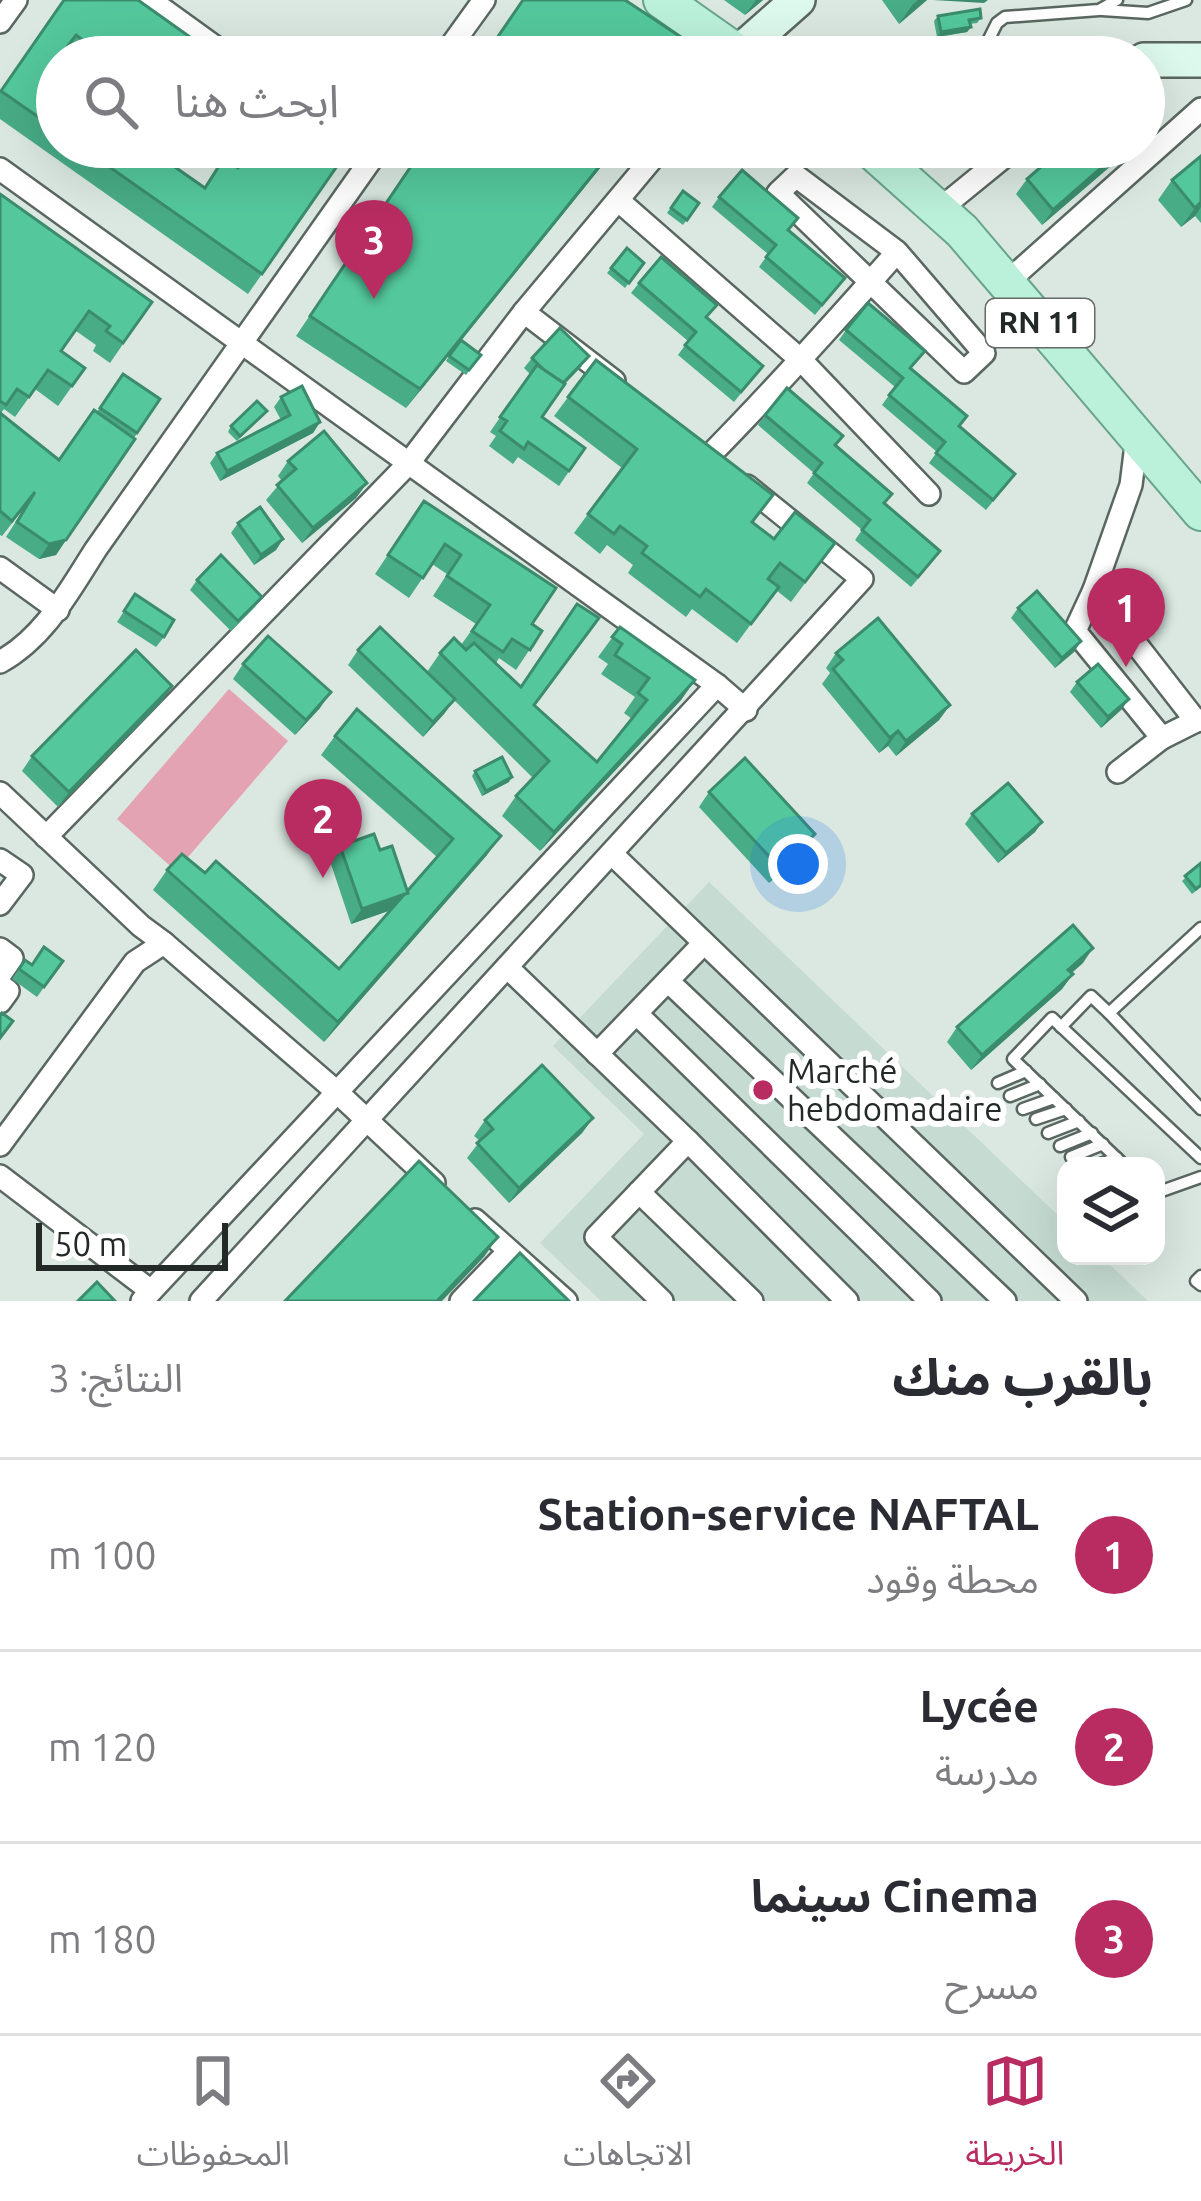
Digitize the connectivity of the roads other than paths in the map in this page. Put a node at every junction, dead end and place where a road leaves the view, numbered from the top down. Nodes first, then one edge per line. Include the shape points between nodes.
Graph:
1 (16, 0) edge
2 (150, 0) edge
3 (484, 0) edge
4 (662, 0) edge
5 (798, 0) edge
6 (1117, 0) edge
7 (1186, 0) edge
8 (1099, 10) junction
9 (0, 22) edge
10 (200, 36) edge
11 (458, 36) edge
12 (711, 36) edge
13 (759, 36) edge
14 (990, 36) edge
15 (1165, 60) edge
16 (1201, 60) edge
17 (1201, 109) edge
18 (1165, 141) edge
19 (357, 168) edge
20 (645, 168) edge
21 (899, 168) edge
22 (990, 168) edge
23 (1135, 168) edge
24 (0, 169) edge
25 (619, 201) junction
26 (940, 208) junction
27 (897, 252) junction
28 (871, 282) junction
29 (1006, 283) junction
30 (524, 312) junction
31 (239, 344) junction
32 (802, 362) junction
33 (635, 398) edge
34 (1137, 436) junction
35 (691, 441) edge
36 (710, 455) junction
37 (409, 464) junction
38 (929, 494) dead end
39 (1201, 512) edge
40 (0, 568) edge
41 (1094, 590) junction
42 (58, 610) junction
43 (0, 662) edge
44 (717, 685) junction
45 (746, 710) junction
46 (1198, 720) edge
47 (1162, 738) junction
48 (1118, 772) dead end
49 (0, 794) edge
50 (46, 837) junction
51 (612, 854) junction
52 (0, 860) edge
53 (0, 904) edge
54 (1201, 928) edge
55 (164, 943) junction
56 (704, 943) junction
57 (0, 949) edge
58 (507, 967) junction
59 (0, 975) edge
60 (668, 980) junction
61 (0, 985) edge
62 (0, 1002) edge
63 (1108, 1013) junction
64 (637, 1014) junction
65 (1061, 1027) junction
66 (598, 1054) junction
67 (1026, 1071) junction
68 (998, 1083) dead end
69 (1040, 1084) junction
70 (337, 1092) junction
71 (1010, 1096) dead end
72 (1054, 1097) junction
73 (1023, 1108) dead end
74 (1201, 1108) edge
75 (1066, 1109) junction
76 (1036, 1119) dead end
77 (365, 1120) junction
78 (1078, 1121) junction
79 (1048, 1133) dead end
80 (1092, 1133) junction
81 (688, 1141) junction
82 (1103, 1144) junction
83 (0, 1145) edge
84 (1060, 1146) dead end
85 (1071, 1157) dead end
86 (1116, 1157) edge
87 (1201, 1158) edge
88 (0, 1176) edge
89 (1201, 1177) edge
90 (1165, 1190) edge
91 (639, 1192) junction
92 (509, 1251) junction
93 (1201, 1276) edge
94 (1201, 1286) edge
95 (147, 1296) edge
96 (201, 1301) edge
97 (461, 1301) edge
98 (566, 1301) edge
99 (662, 1301) edge
100 (752, 1301) edge
101 (847, 1301) edge
102 (930, 1301) edge
103 (1005, 1301) edge
104 (1076, 1301) edge

1 - 9 street
2 - 10 street
3 - 11 street
4 - 12 main road
5 - 13 main road
6 - 8 lane
7 - 8 lane via 1148,13
8 - 14 lane via 1006,17
15 - 16 main road
17 - 18 street
19 - 31 street
20 - 25 street
21 - 26 main road, RN 11
22 - 26 street
23 - 29 street
24 - 31 street
25 - 30 street
25 - 32 street
26 - 29 main road, RN 11
27 - 28 street
27 - 28 street via 796,176 778,194
27 - 28 street via 984,353 964,372
28 - 32 street
29 - 34 main road, RN 11
30 - 33 street
30 - 37 street
31 - 37 street
31 - 42 street
32 - 36 street
32 - 38 street
34 - 39 main road, RN 11
34 - 41 street via 1131,484
35 - 36 street
36 - 45 street via 862,579
37 - 44 street
37 - 50 street
40 - 42 street
41 - 46 street
41 - 47 street via 1075,631
42 - 43 street
44 - 45 street
44 - 70 street
45 - 51 street
46 - 47 street
47 - 48 street
49 - 50 street
50 - 55 street
51 - 56 street
51 - 58 street
52 - 53 street via 22,875
54 - 63 lane
55 - 70 street
55 - 83 street via 135,962
56 - 60 street
56 - 104 street
57 - 59 street via 12,958
58 - 66 street
58 - 77 street
60 - 64 street
60 - 103 street
61 - 62 street via 8,991
63 - 65 lane via 1091,996
63 - 74 lane
64 - 66 street
64 - 102 street
65 - 67 lane via 1052,1018 1013,1058
65 - 87 lane
66 - 81 street
67 - 68 lane
67 - 69 lane
69 - 71 lane
69 - 72 lane
70 - 77 street
70 - 95 street
72 - 73 lane
72 - 75 lane
75 - 76 lane
75 - 78 lane
77 - 92 street
77 - 96 street
78 - 79 lane
78 - 80 lane
80 - 82 lane
80 - 84 lane
81 - 91 street
81 - 101 street
82 - 85 lane
82 - 86 lane
88 - 95 street
89 - 90 lane
91 - 99 street via 596,1238
91 - 100 street
92 - 97 street
92 - 98 street
93 - 94 lane

